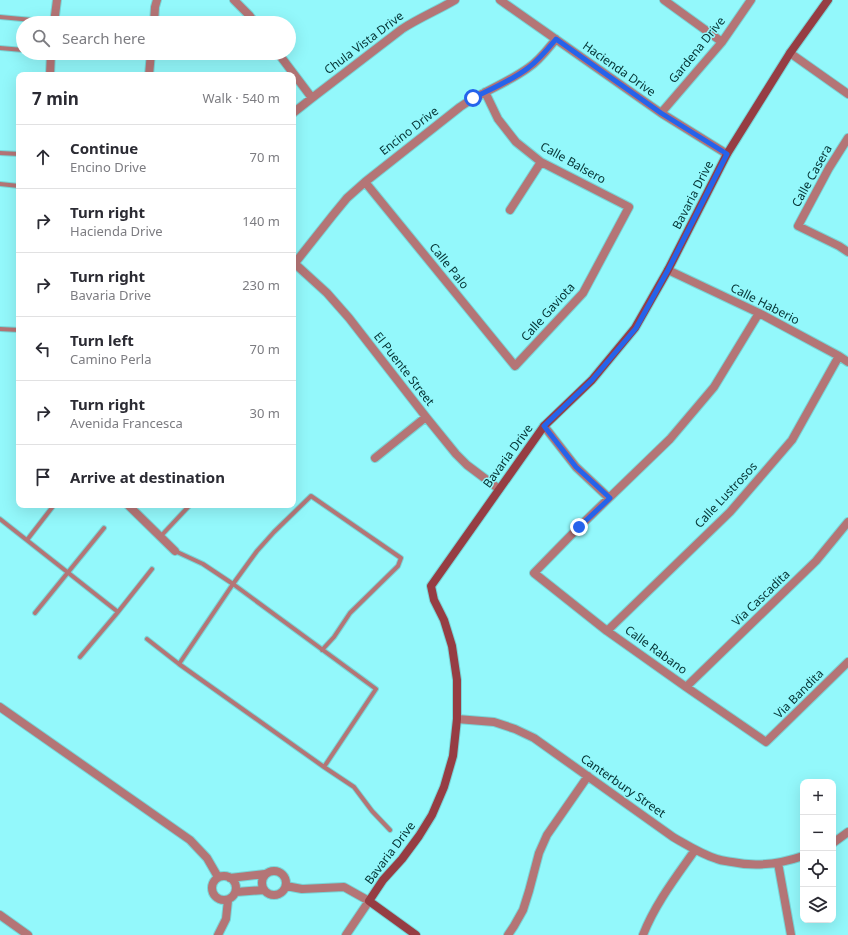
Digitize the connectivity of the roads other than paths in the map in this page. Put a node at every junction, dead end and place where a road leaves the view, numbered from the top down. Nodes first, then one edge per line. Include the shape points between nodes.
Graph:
1 (57, 0) edge
2 (157, 0) edge
3 (234, 0) edge
4 (455, 0) edge
5 (500, 0) edge
6 (664, 0) edge
7 (750, 0) edge
8 (828, 0) edge
9 (55, 16) edge
10 (154, 16) edge
11 (250, 16) edge
12 (0, 17) edge
13 (16, 18) edge
14 (556, 39) junction
15 (722, 42) junction
16 (0, 48) edge
17 (16, 49) edge
18 (790, 54) junction
19 (51, 60) edge
20 (150, 60) edge
21 (283, 60) edge
22 (50, 72) edge
23 (149, 72) edge
24 (292, 72) edge
25 (296, 77) edge
26 (485, 92) junction
27 (848, 94) edge
28 (312, 98) junction
29 (296, 111) edge
30 (661, 113) junction
31 (848, 138) edge
32 (0, 152) edge
33 (16, 154) edge
34 (727, 154) junction
35 (541, 162) junction
36 (365, 182) junction
37 (0, 184) edge
38 (16, 186) edge
39 (630, 207) joint
40 (510, 210) dead end
41 (848, 252) edge
42 (296, 261) edge
43 (296, 265) edge
44 (668, 270) junction
45 (759, 313) junction
46 (0, 328) edge
47 (16, 330) edge
48 (839, 356) junction
49 (848, 362) edge
50 (515, 366) joint
51 (426, 418) junction
52 (544, 426) junction
53 (375, 458) dead end
54 (499, 489) junction
55 (610, 498) junction
56 (52, 508) edge
57 (131, 508) edge
58 (187, 508) edge
59 (0, 519) edge
60 (848, 522) edge
61 (104, 528) dead end
62 (160, 537) junction
63 (27, 540) junction
64 (175, 552) joint
65 (152, 569) dead end
66 (69, 572) junction
67 (233, 584) junction
68 (118, 612) junction
69 (36, 613) dead end
70 (607, 631) junction
71 (146, 639) dead end
72 (322, 650) junction
73 (80, 657) dead end
74 (848, 662) edge
75 (179, 664) junction
76 (686, 687) junction
77 (0, 707) edge
78 (457, 719) junction
79 (766, 742) joint
80 (324, 768) junction
81 (588, 776) junction
82 (390, 830) dead end
83 (848, 832) edge
84 (836, 841) edge
85 (695, 850) junction
86 (800, 857) edge
87 (778, 862) junction
88 (266, 874) junction
89 (218, 877) junction
90 (230, 878) junction
91 (286, 886) junction
92 (264, 890) junction
93 (236, 892) junction
94 (228, 900) junction
95 (369, 901) junction
96 (0, 915) edge
97 (28, 935) edge
98 (218, 935) edge
99 (346, 935) edge
100 (416, 935) edge
101 (508, 935) edge
102 (643, 935) edge
103 (791, 935) edge

1 - 9 street
2 - 10 street
3 - 11 street
4 - 28 street, Chula Vista Drive via 415,20
5 - 14 street, Hacienda Drive
6 - 15 street
7 - 15 street, Gardena Drive
8 - 18 street, Bavaria Drive
12 - 13 lane
14 - 26 street, Encino Drive via 529,68
14 - 30 street, Hacienda Drive
15 - 30 street, Gardena Drive
16 - 17 lane
18 - 27 street
18 - 34 street, Bavaria Drive
19 - 22 street
20 - 23 street
21 - 24 street
25 - 28 street
26 - 35 street, Calle Balsero via 498,119 516,142
26 - 36 street, Encino Drive via 460,107
28 - 29 street, Chula Vista Drive
30 - 34 street, Hacienda Drive
31 - 41 street, Calle Casera via 798,226
32 - 33 lane
34 - 44 street, Bavaria Drive
35 - 39 street, Calle Balsero
35 - 40 street
36 - 42 street, Encino Drive via 347,198
36 - 50 street, Calle Palo
37 - 38 lane
39 - 50 street, Calle Gaviota via 583,294
43 - 51 street, El Puente Street via 327,293 349,318
44 - 45 street, Calle Haberio
44 - 52 street, Bavaria Drive via 636,328 592,380
45 - 48 street, Calle Haberio
45 - 55 street via 714,387 670,439
46 - 47 lane
48 - 49 street, Calle Haberio
48 - 70 street, Calle Lustrosos via 792,440 730,512
51 - 53 street
51 - 54 street, El Puente Street via 467,465
52 - 54 street, Bavaria Drive
52 - 55 street via 576,467
54 - 78 street, Bavaria Drive via 431,586 452,646 457,680
55 - 70 street, Calle Rabano via 534,573
56 - 63 lane
57 - 62 street
58 - 62 lane
59 - 63 lane
60 - 76 street, Via Cascadita via 816,561
61 - 66 lane
62 - 64 street
63 - 66 lane
64 - 67 lane via 203,564
65 - 68 lane
66 - 68 lane
66 - 69 lane
67 - 72 lane
67 - 72 lane via 257,551 311,496 401,558 398,566 350,613
67 - 75 lane
68 - 73 lane
70 - 76 street, Calle Rabano
71 - 75 lane
72 - 80 lane via 376,689
74 - 79 street, Via Bandita
75 - 80 lane
76 - 79 street, Calle Rabano
77 - 89 street via 190,840 207,858
78 - 81 street, Canterbury Street via 494,722 515,729 534,738
78 - 95 street, Bavaria Drive via 453,756 444,787 432,814 402,860 383,880
80 - 82 lane via 354,787
81 - 85 street, Canterbury Street
81 - 101 street via 547,835 539,853 523,910
83 - 84 street
85 - 87 street, Canterbury Street via 719,860 739,864 759,865
85 - 102 street via 661,898
86 - 87 street, Canterbury Street
87 - 103 street
88 - 90 street
88 - 91 street via 273,871 281,872 286,879
88 - 92 street via 262,882
89 - 90 street
89 - 94 street via 213,883 212,892 220,900
90 - 93 street via 236,884
91 - 92 street via 278,895 270,895
91 - 95 street via 302,889 344,887
92 - 93 street
93 - 94 street
94 - 98 street via 226,919
95 - 99 street, Bavaria Drive
95 - 100 street
96 - 97 street

